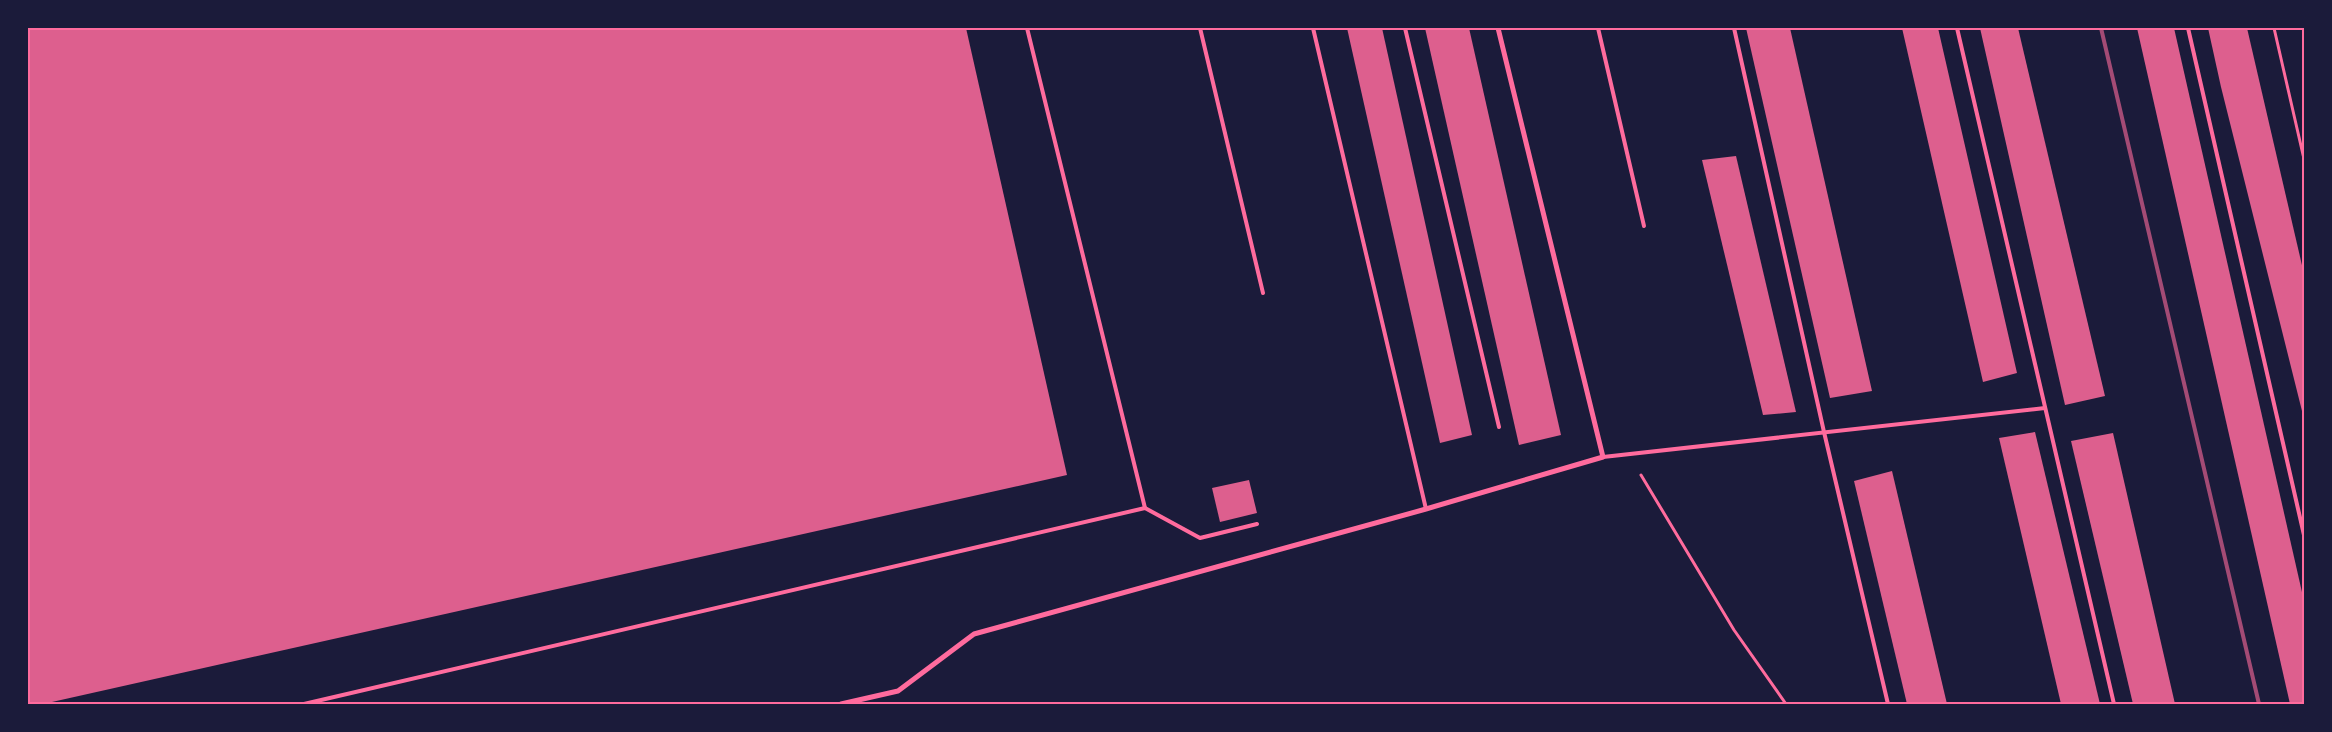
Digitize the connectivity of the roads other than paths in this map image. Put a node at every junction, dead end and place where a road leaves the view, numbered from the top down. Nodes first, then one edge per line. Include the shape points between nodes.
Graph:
1 (1027, 28) edge
2 (1200, 28) edge
3 (1313, 28) edge
4 (1405, 28) edge
5 (1498, 28) edge
6 (1598, 28) edge
7 (1734, 28) edge
8 (1958, 28) edge
9 (2188, 28) edge
10 (1644, 226) dead end
11 (1263, 293) dead end
12 (2045, 408) junction
13 (1499, 427) dead end
14 (1824, 432) junction
15 (1603, 457) junction
16 (1145, 508) junction
17 (1426, 509) junction
18 (1257, 524) dead end
19 (2304, 535) edge
20 (304, 704) edge
21 (841, 704) edge
22 (1888, 704) edge
23 (2114, 704) edge

1 - 16 lane
2 - 11 lane
3 - 17 lane
4 - 13 lane
5 - 15 street
6 - 10 lane
7 - 14 lane
8 - 12 lane
9 - 19 lane
12 - 14 lane
12 - 23 lane
14 - 15 lane
14 - 22 lane
15 - 17 street
16 - 18 lane via 1200,538
16 - 20 lane
17 - 21 street via 974,634 898,690

